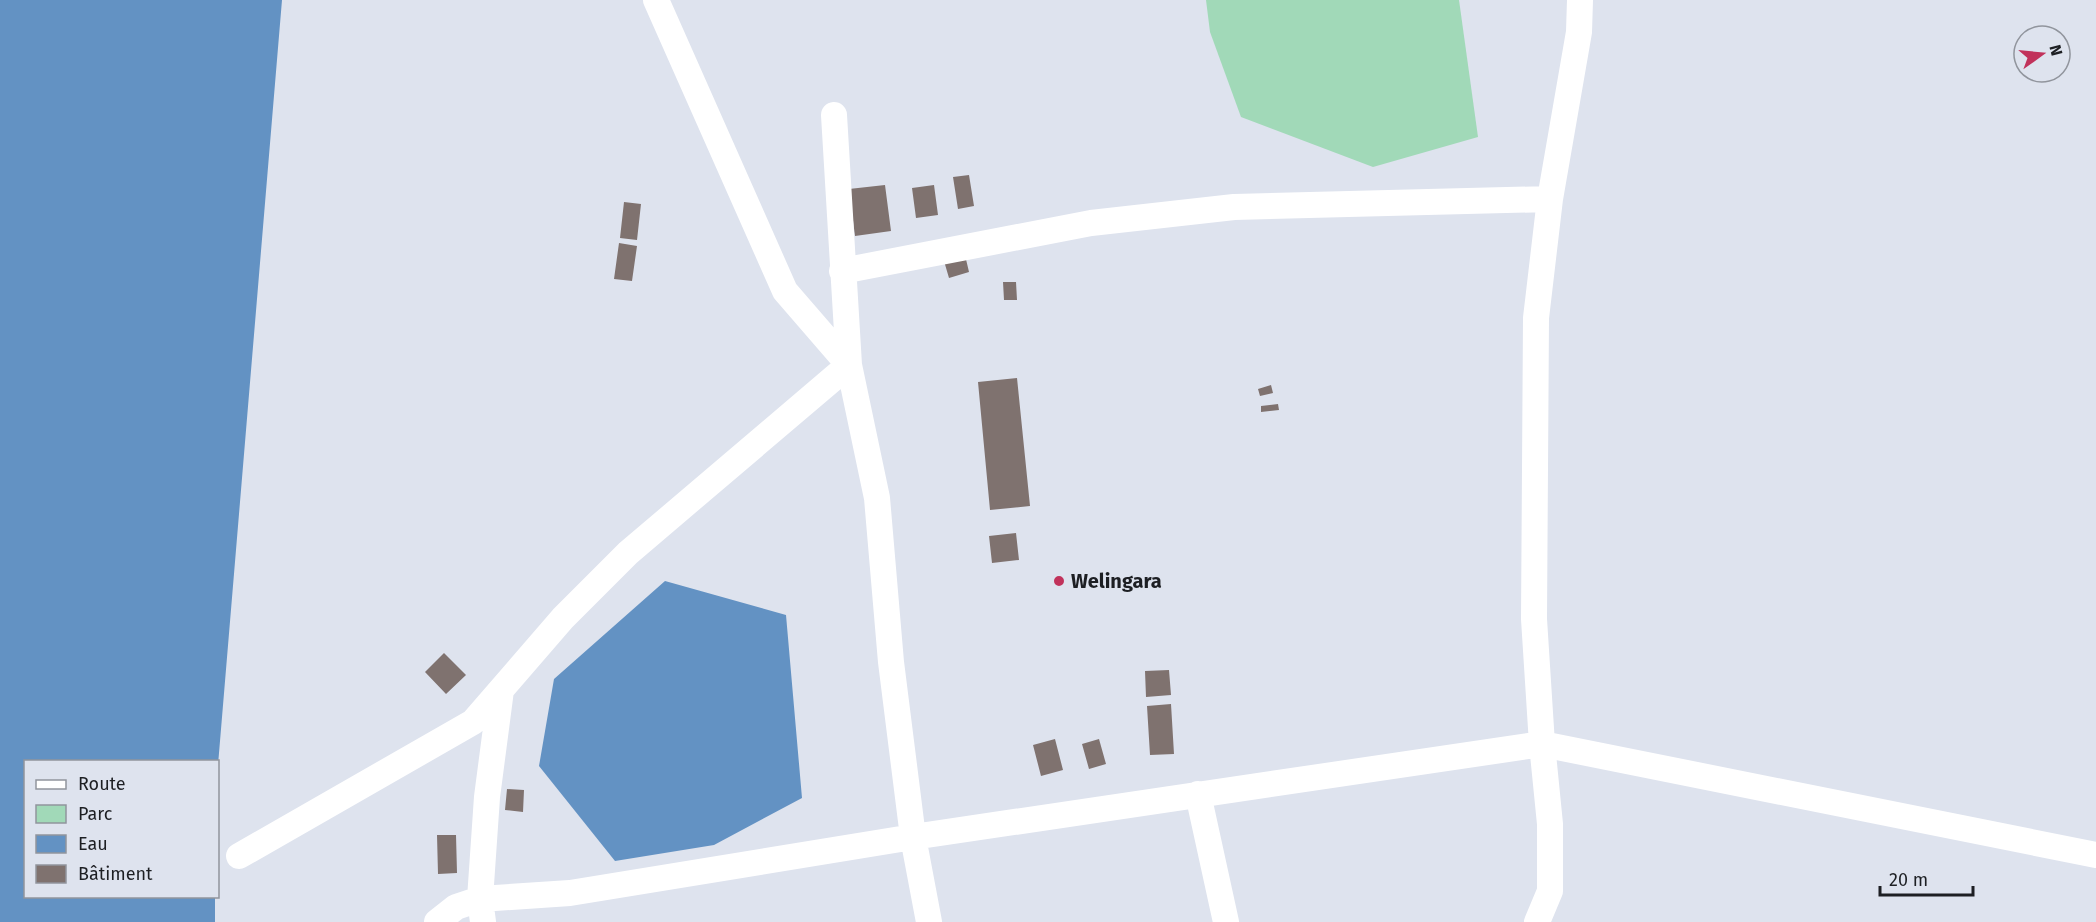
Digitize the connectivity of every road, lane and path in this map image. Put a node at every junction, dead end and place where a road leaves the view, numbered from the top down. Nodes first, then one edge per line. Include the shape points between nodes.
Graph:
1 (656, 0) edge
2 (1580, 0) edge
3 (834, 115) dead end
4 (1550, 199) junction
5 (842, 271) junction
6 (849, 365) junction
7 (501, 690) junction
8 (1542, 744) junction
9 (1198, 794) junction
10 (913, 837) junction
11 (2096, 855) edge
12 (239, 856) dead end
13 (481, 911) edge
14 (437, 922) edge
15 (929, 922) edge
16 (1226, 922) edge
17 (1536, 922) edge

1 - 6 street via 785,291
2 - 4 street via 1579,32
3 - 5 street
4 - 5 street via 1234,207 1091,223
4 - 8 street via 1536,318 1534,619
5 - 6 street
6 - 7 street via 628,553 563,618
6 - 10 street via 877,498 891,662
7 - 12 street via 473,722
7 - 13 street via 487,797
8 - 9 street
8 - 11 street
8 - 17 street via 1550,824 1550,891
9 - 10 street
9 - 16 street
10 - 13 street
10 - 15 street
13 - 14 street via 456,907

